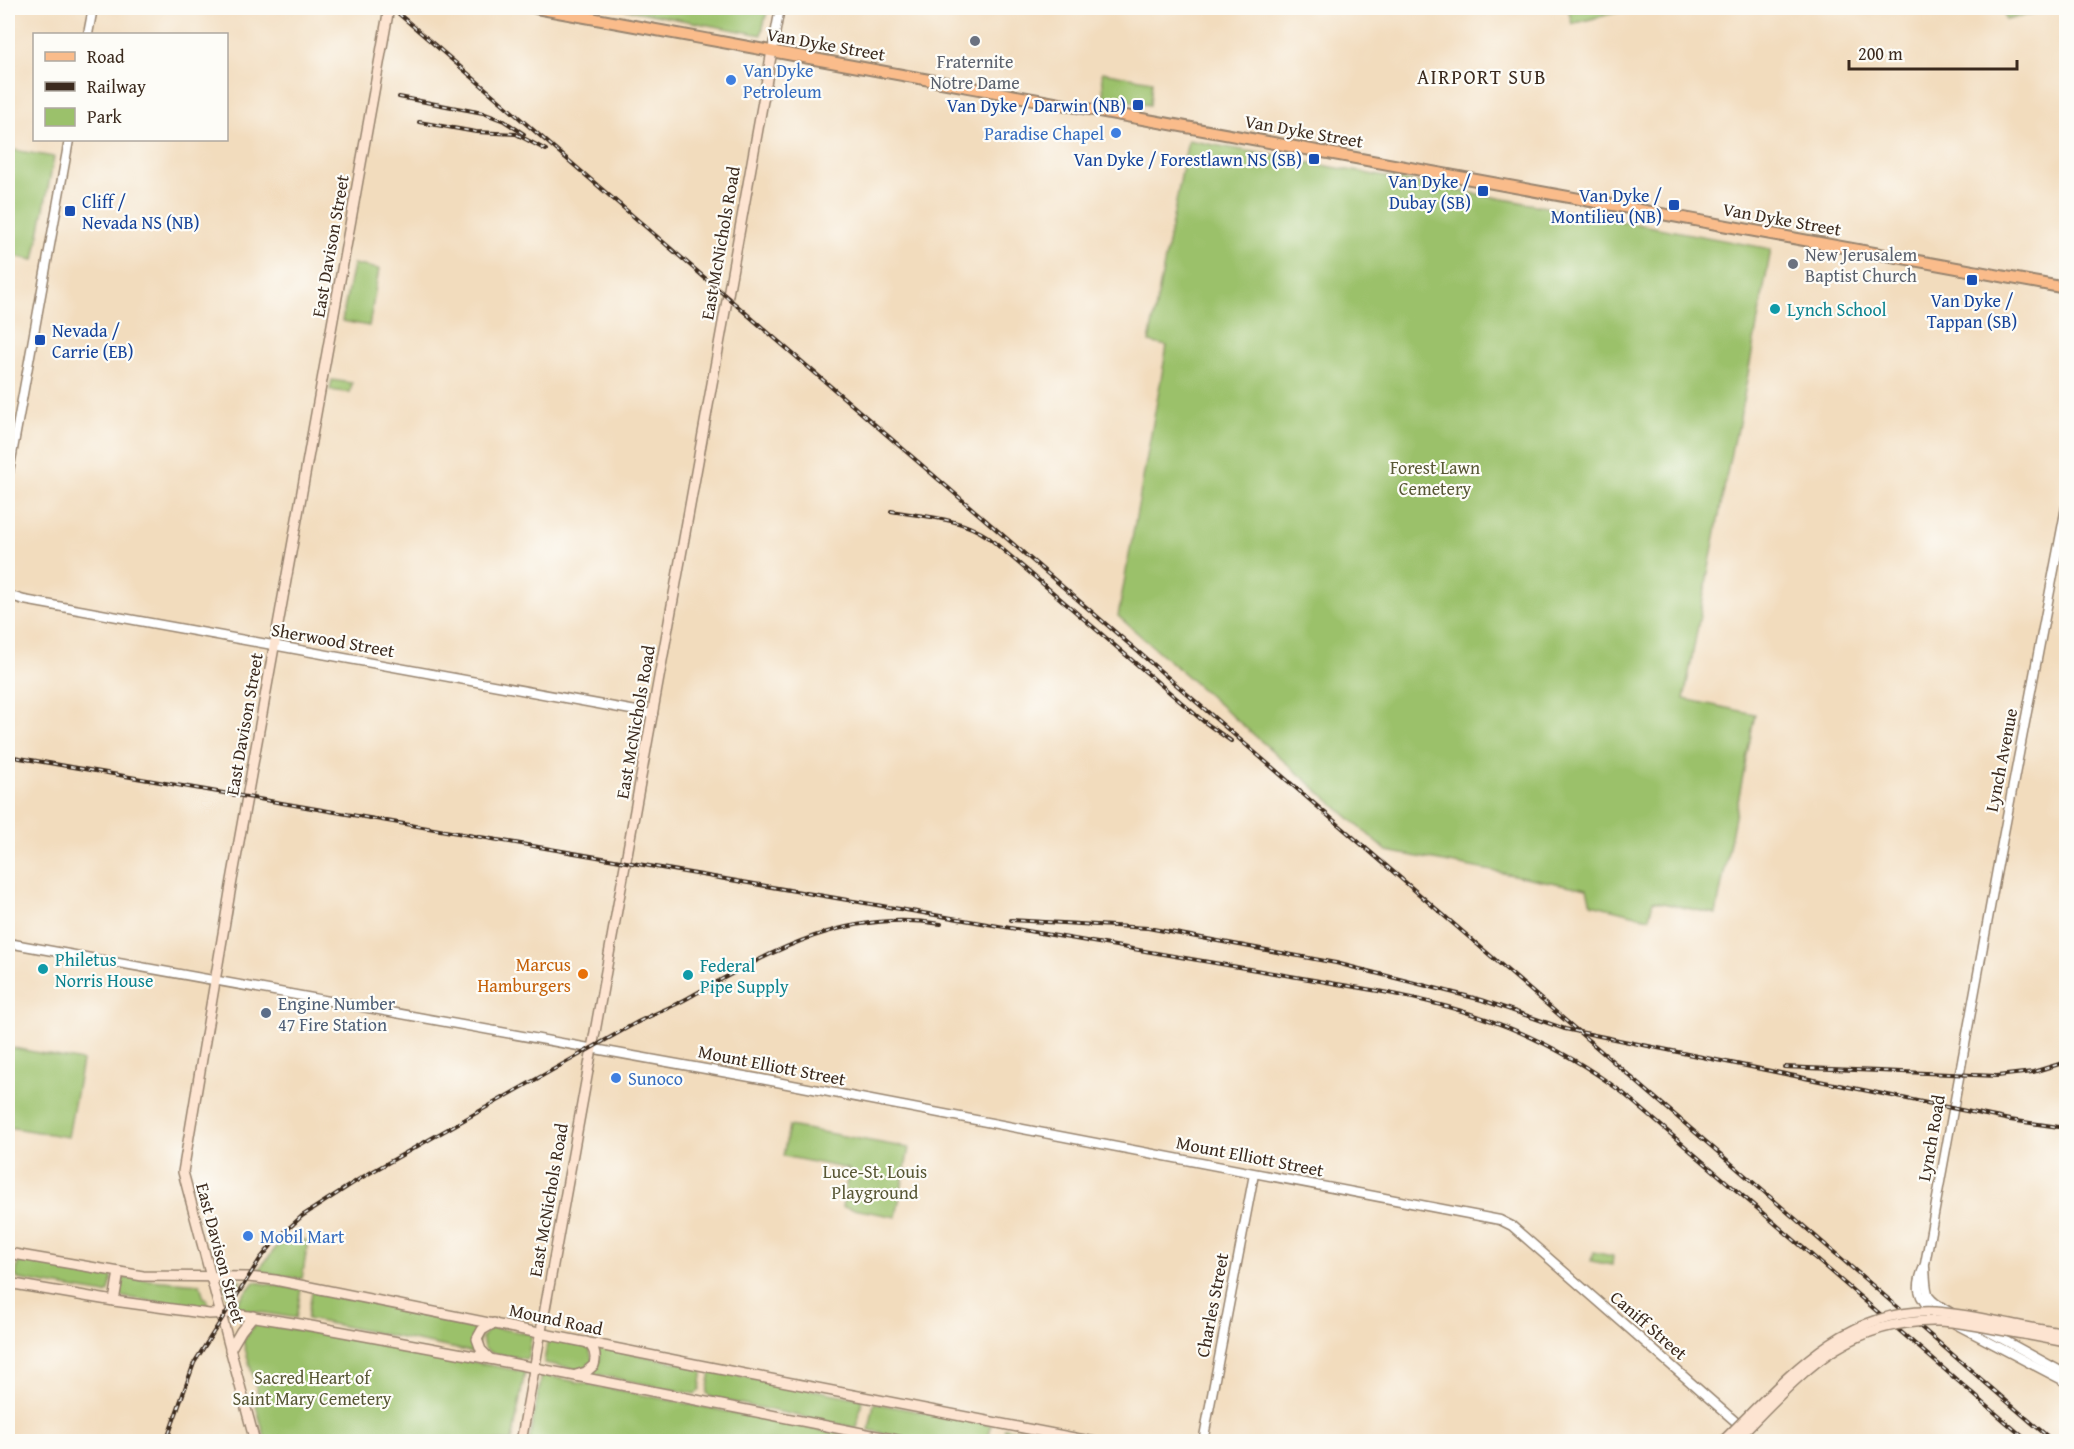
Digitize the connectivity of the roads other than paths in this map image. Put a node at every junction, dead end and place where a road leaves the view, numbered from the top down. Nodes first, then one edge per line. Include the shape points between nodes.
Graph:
1 (93, 8) edge
2 (389, 8) edge
3 (536, 8) edge
4 (780, 8) edge
5 (88, 33) edge
6 (772, 51) junction
7 (69, 141) edge
8 (2067, 288) edge
9 (8, 477) edge
10 (2067, 507) edge
11 (8, 595) edge
12 (274, 646) junction
13 (653, 714) junction
14 (8, 943) edge
15 (216, 980) junction
16 (1969, 1019) joint
17 (592, 1048) junction
18 (1254, 1174) junction
19 (1525, 1237) joint
20 (8, 1253) edge
21 (119, 1272) junction
22 (210, 1276) junction
23 (8, 1283) edge
24 (1922, 1291) junction
25 (114, 1301) junction
26 (219, 1313) junction
27 (253, 1316) junction
28 (494, 1323) junction
29 (2024, 1331) junction
30 (541, 1333) junction
31 (2067, 1334) edge
32 (585, 1341) junction
33 (2067, 1342) edge
34 (230, 1350) junction
35 (490, 1359) junction
36 (535, 1368) junction
37 (2067, 1374) edge
38 (573, 1376) junction
39 (2067, 1382) edge
40 (255, 1442) edge
41 (521, 1442) edge
42 (907, 1442) edge
43 (1095, 1442) edge
44 (1203, 1442) edge
45 (1722, 1442) edge
46 (1733, 1442) edge
47 (1744, 1442) edge

1 - 5 street
2 - 12 main road, East Davison Street
3 - 6 main road, Van Dyke Street
4 - 6 street, East McNichols Road
6 - 8 main road, Van Dyke Street
6 - 13 main road, East McNichols Road
7 - 9 street
10 - 16 street, Lynch Avenue
11 - 12 street, Sherwood Street
12 - 13 street, Sherwood Street
12 - 15 main road, East Davison Street
13 - 17 main road, East McNichols Road
14 - 15 street, Mount Elliott Street
15 - 17 street, Mount Elliott Street
15 - 22 main road, East Davison Street via 183,1172
16 - 24 street, Lynch Road
17 - 18 street, Mount Elliott Street
17 - 30 main road, East McNichols Road
18 - 19 street, Mount Elliott Street via 1500,1220
18 - 44 street, Charles Street
19 - 47 street, Caniff Street via 1736,1422 1745,1434
20 - 21 main road, Mound Road
21 - 22 main road, Mound Road
21 - 25 main road
22 - 26 main road, East Davison Street
22 - 28 main road, Mound Road via 274,1280
23 - 25 main road
24 - 37 street via 1937,1305
24 - 39 street via 1927,1307 1940,1317
25 - 26 main road
26 - 27 main road
26 - 34 main road, East Davison Street
27 - 34 main road
27 - 35 main road
28 - 30 main road, Mound Road
28 - 35 main road via 482,1330 477,1339
29 - 31 main road
29 - 33 main road
29 - 45 main road, bridge via 1981,1318 1932,1312 1871,1321 1815,1354
29 - 46 main road, bridge via 1936,1321 1875,1329 1839,1344 1819,1359
30 - 32 main road, Mound Road
30 - 36 main road, East McNichols Road
32 - 38 main road via 596,1356 594,1365
32 - 43 main road, Mound Road
34 - 40 main road, East Davison Street
35 - 36 main road
36 - 38 main road
36 - 41 main road, East McNichols Road
38 - 42 main road

